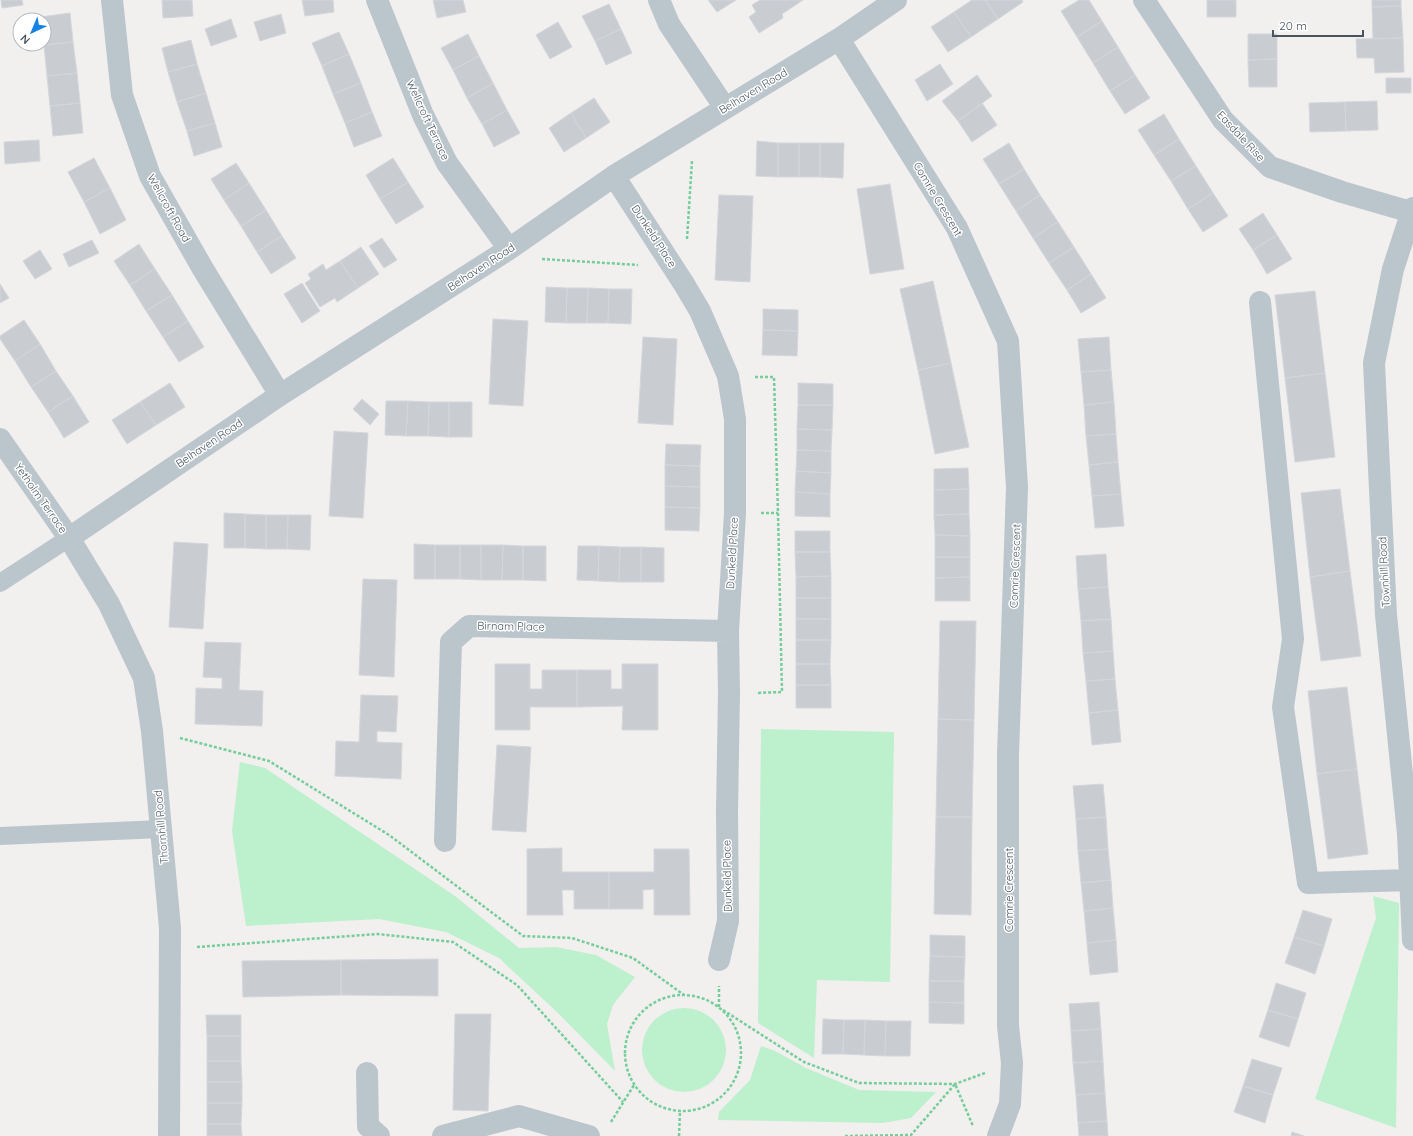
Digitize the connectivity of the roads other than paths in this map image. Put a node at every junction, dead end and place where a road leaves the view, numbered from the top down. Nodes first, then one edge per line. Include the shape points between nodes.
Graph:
1 (112, 0) edge
2 (377, 0) edge
3 (659, 0) edge
4 (896, 0) edge
5 (1144, 0) edge
6 (839, 39) junction
7 (725, 108) junction
8 (614, 176) junction
9 (1412, 210) edge
10 (504, 253) junction
11 (1260, 302) dead end
12 (280, 395) junction
13 (0, 439) edge
14 (69, 538) junction
15 (0, 583) edge
16 (728, 631) junction
17 (162, 829) junction
18 (0, 836) edge
19 (445, 841) dead end
20 (1410, 880) junction
21 (1413, 940) edge
22 (719, 960) dead end
23 (367, 1073) dead end
24 (169, 1136) edge
25 (379, 1136) edge
26 (443, 1136) edge
27 (589, 1136) edge
28 (998, 1136) edge

1 - 12 street, Wellcroft Road via 122,95 150,176
2 - 10 street, Wellcroft Terrace via 424,115 447,163
3 - 7 street via 669,24
4 - 6 street, Belhaven Road
5 - 9 street, Easdale Rise via 1223,120 1270,167 1342,192
6 - 7 street, Belhaven Road
6 - 28 street, Comrie Crescent via 957,228 1008,340 1017,487 1008,755 1008,1026 1012,1063 1010,1104
7 - 8 street, Belhaven Road
8 - 10 street, Belhaven Road
8 - 16 street, Dunkeld Place via 700,311 728,376 735,419 735,512
9 - 20 street, Townhill Road via 1392,269 1374,363 1386,615 1408,834
10 - 12 street, Belhaven Road
11 - 20 street via 1293,638 1283,707 1308,883
12 - 14 street, Belhaven Road
13 - 14 street, Yetholm Terrace
14 - 15 lane
14 - 17 street, Thornhill Road via 109,604 144,678
16 - 19 street, Birnam Place via 469,626 451,642
16 - 22 street, Dunkeld Place via 728,921
17 - 18 lane
17 - 24 street, Thornhill Road via 170,928
20 - 21 street, Townhill Road
23 - 25 street via 368,1126
26 - 27 street via 519,1116

